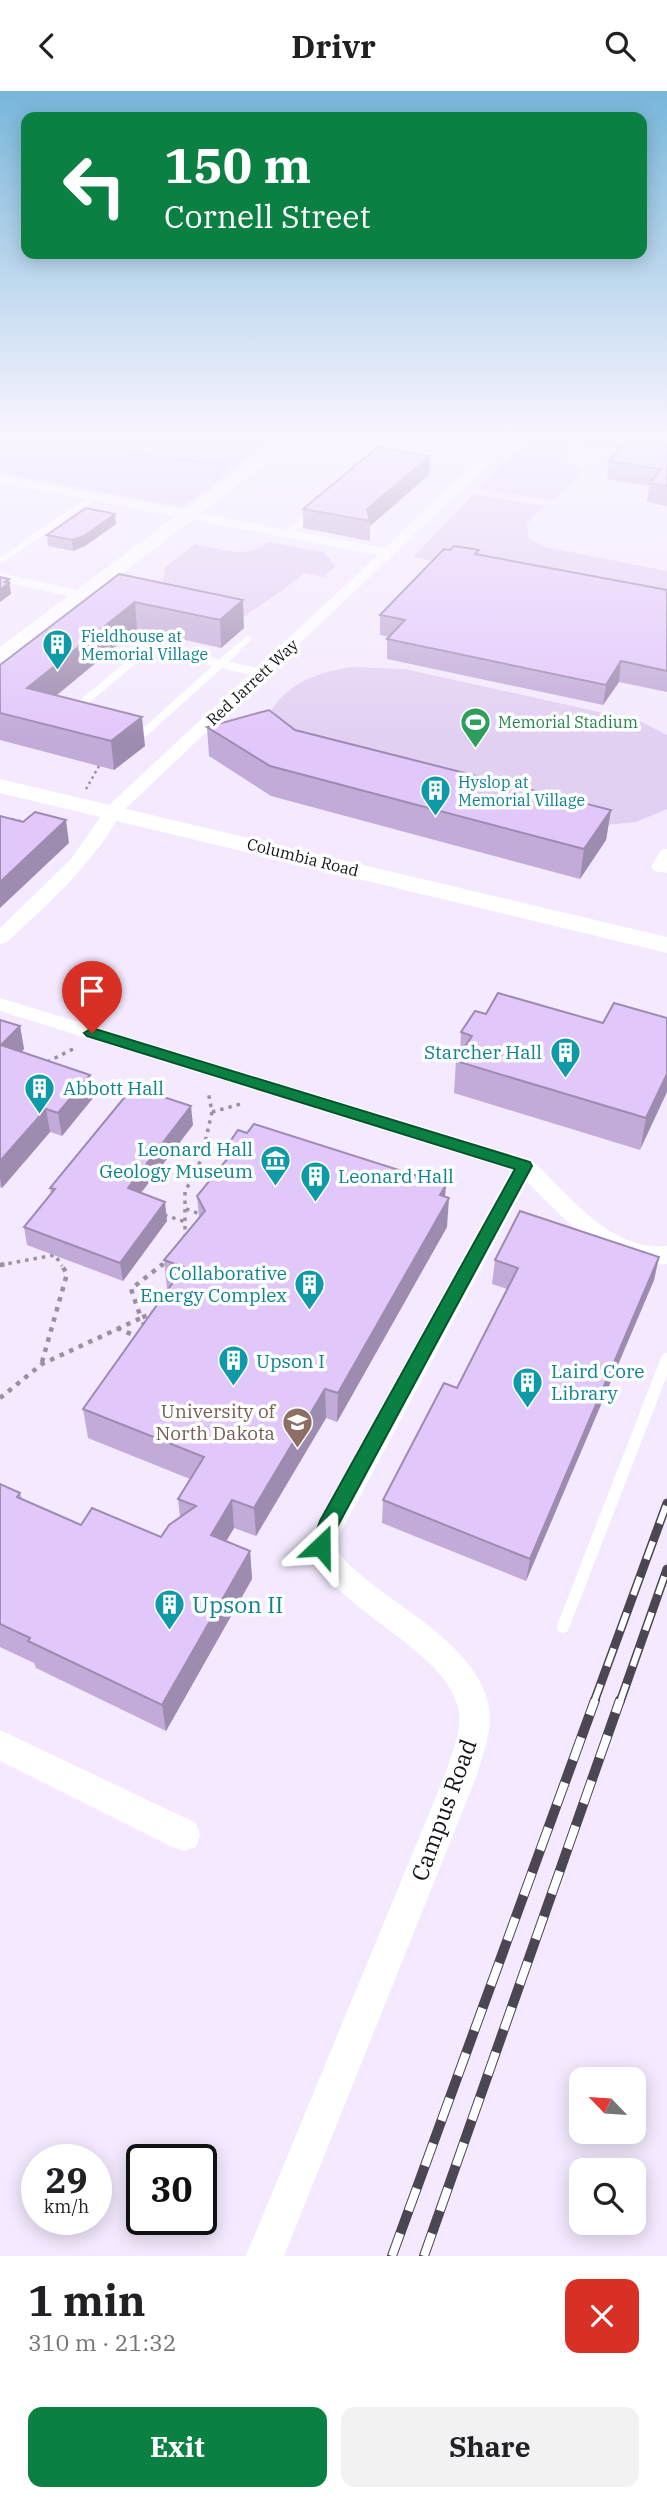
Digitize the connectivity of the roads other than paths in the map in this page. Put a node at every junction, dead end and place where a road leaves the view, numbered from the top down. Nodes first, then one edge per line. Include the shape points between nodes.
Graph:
1 (34, 538) edge
2 (157, 538) edge
3 (309, 538) edge
4 (405, 538) edge
5 (389, 553) junction
6 (0, 561) edge
7 (0, 577) edge
8 (82, 595) junction
9 (248, 639) dead end
10 (0, 657) edge
11 (221, 664) junction
12 (261, 673) junction
13 (82, 717) edge
14 (119, 726) edge
15 (0, 786) edge
16 (114, 810) junction
17 (667, 854) edge
18 (667, 868) edge
19 (492, 903) junction
20 (0, 938) edge
21 (667, 945) edge
22 (667, 954) edge
23 (0, 1004) edge
24 (524, 1166) junction
25 (667, 1255) edge
26 (667, 1359) edge
27 (563, 1627) dead end
28 (0, 1745) edge
29 (184, 1835) dead end
30 (265, 2256) edge

1 - 6 lane
2 - 8 main road
3 - 5 street
4 - 5 street
5 - 12 street, Red Jarrett Way
7 - 8 street
8 - 10 main road
9 - 11 lane
11 - 12 lane
11 - 13 lane via 149,647 70,714
11 - 14 lane via 145,732
12 - 16 street, Red Jarrett Way
15 - 16 main road, Columbia Road
16 - 19 main road, Columbia Road
16 - 20 street via 102,834 58,884
17 - 18 street via 660,867
19 - 21 main road, Columbia Road
19 - 22 main road, Columbia Road
23 - 24 street
24 - 25 street via 582,1223 614,1246 655,1258
24 - 30 street, Campus Road via 320,1544 325,1560 454,1671 468,1691 474,1712 461,1775
26 - 27 lane
28 - 29 street

